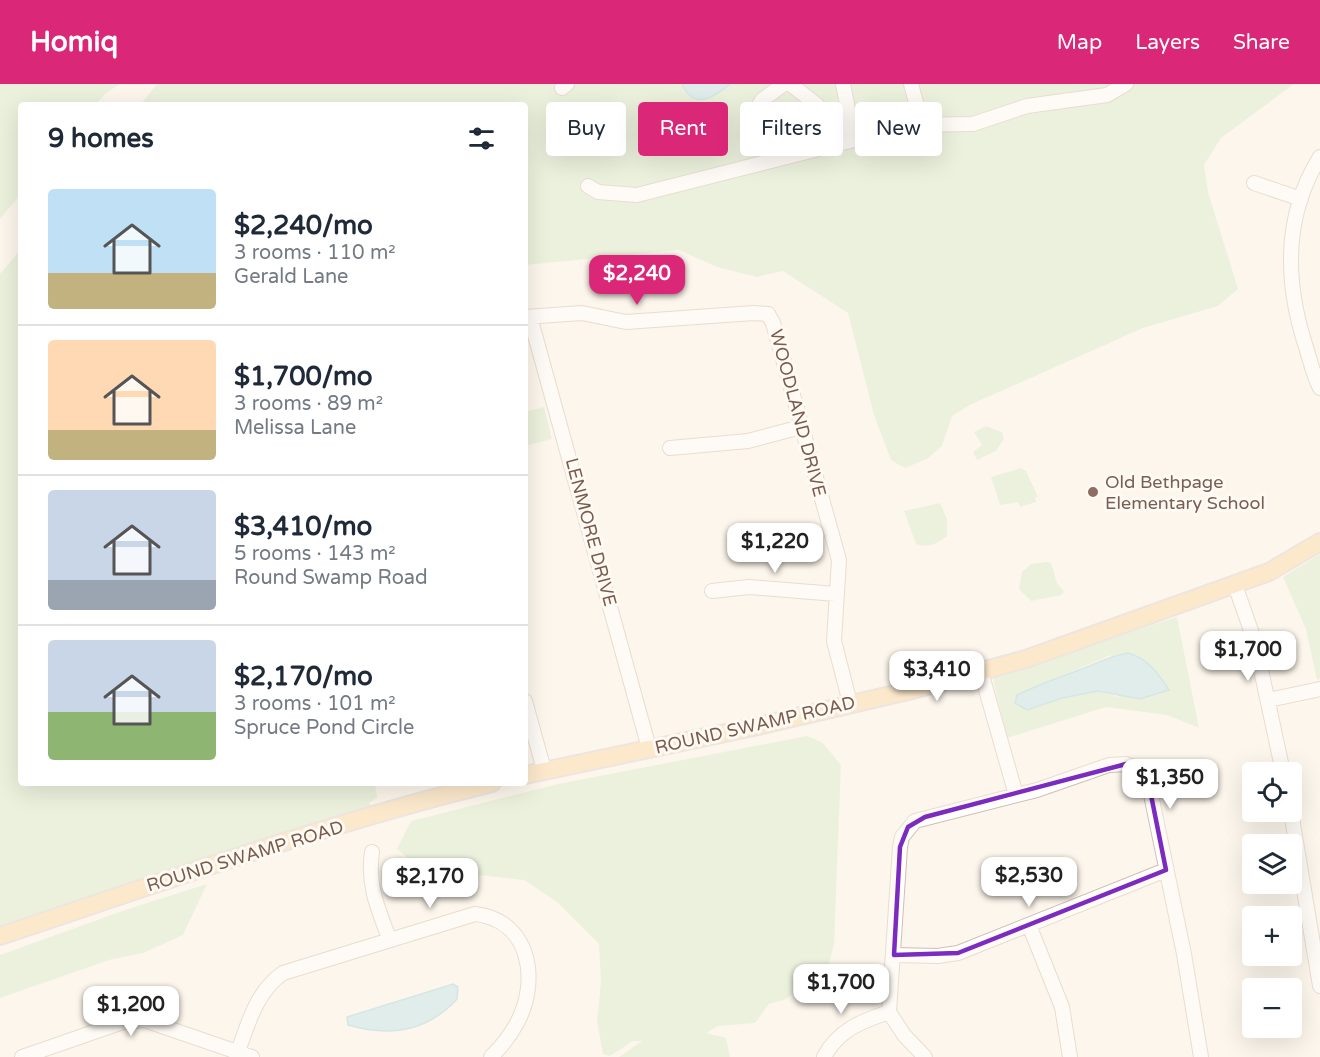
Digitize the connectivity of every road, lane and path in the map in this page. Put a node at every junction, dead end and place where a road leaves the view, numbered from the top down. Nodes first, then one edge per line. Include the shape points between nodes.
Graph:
1 (784, 84) edge
2 (789, 84) edge
3 (911, 84) edge
4 (1126, 84) edge
5 (843, 85) edge
6 (761, 102) edge
7 (916, 102) edge
8 (942, 125) edge
9 (854, 140) junction
10 (1320, 157) edge
11 (1254, 183) dead end
12 (588, 186) dead end
13 (1301, 199) junction
14 (528, 317) edge
15 (1320, 388) edge
16 (801, 427) junction
17 (670, 448) dead end
18 (1320, 542) edge
19 (1234, 585) junction
20 (712, 591) dead end
21 (837, 594) junction
22 (981, 672) junction
23 (1320, 689) edge
24 (1268, 700) junction
25 (850, 704) junction
26 (528, 713) edge
27 (650, 748) junction
28 (1280, 762) edge
29 (544, 770) junction
30 (528, 774) edge
31 (481, 786) edge
32 (1016, 795) junction
33 (1293, 822) edge
34 (372, 852) dead end
35 (1166, 870) junction
36 (1029, 925) junction
37 (0, 936) edge
38 (389, 938) junction
39 (894, 955) junction
40 (1320, 986) edge
41 (889, 1011) junction
42 (238, 1051) junction
43 (22, 1057) edge
44 (252, 1057) edge
45 (491, 1057) edge
46 (824, 1057) edge
47 (926, 1057) edge
48 (1070, 1057) edge
49 (1201, 1057) edge

1 - 6 street
2 - 9 street
3 - 7 street
4 - 8 street via 1107,95 1027,106 973,124
5 - 9 street
9 - 12 street via 637,195 598,192
10 - 13 street
11 - 13 street
13 - 15 street via 1291,244 1290,283
14 - 16 street, WOODLAND DRIVE via 582,313 626,322 768,314 774,322
14 - 27 street, LENMORE DRIVE
16 - 17 street via 748,441
16 - 21 street, WOODLAND DRIVE via 839,560
18 - 19 main road, ROUND SWAMP ROAD via 1269,572
19 - 22 main road, ROUND SWAMP ROAD via 1037,656
19 - 24 street via 1255,642
20 - 21 street via 749,587
21 - 25 street, WOODLAND DRIVE via 834,641
22 - 25 main road, ROUND SWAMP ROAD
22 - 32 street
23 - 24 street
24 - 28 street
25 - 27 main road, ROUND SWAMP ROAD
26 - 29 street
27 - 29 main road, ROUND SWAMP ROAD
29 - 30 main road, ROUND SWAMP ROAD
31 - 37 main road, ROUND SWAMP ROAD via 225,861
32 - 35 street via 1109,765 1126,764 1138,770 1149,785
32 - 39 street via 925,817 910,825 900,847
33 - 40 street
34 - 38 street via 372,890
35 - 36 street
35 - 49 street
36 - 39 street via 958,953
36 - 48 street via 1062,1007
38 - 42 street via 302,966 272,981 260,996
38 - 45 street via 475,914 490,915 515,931 527,962 525,1001 518,1022
39 - 41 street
41 - 46 street via 853,1025 837,1038
41 - 47 street via 904,1035
42 - 43 street via 144,1020 123,1022
42 - 44 street

